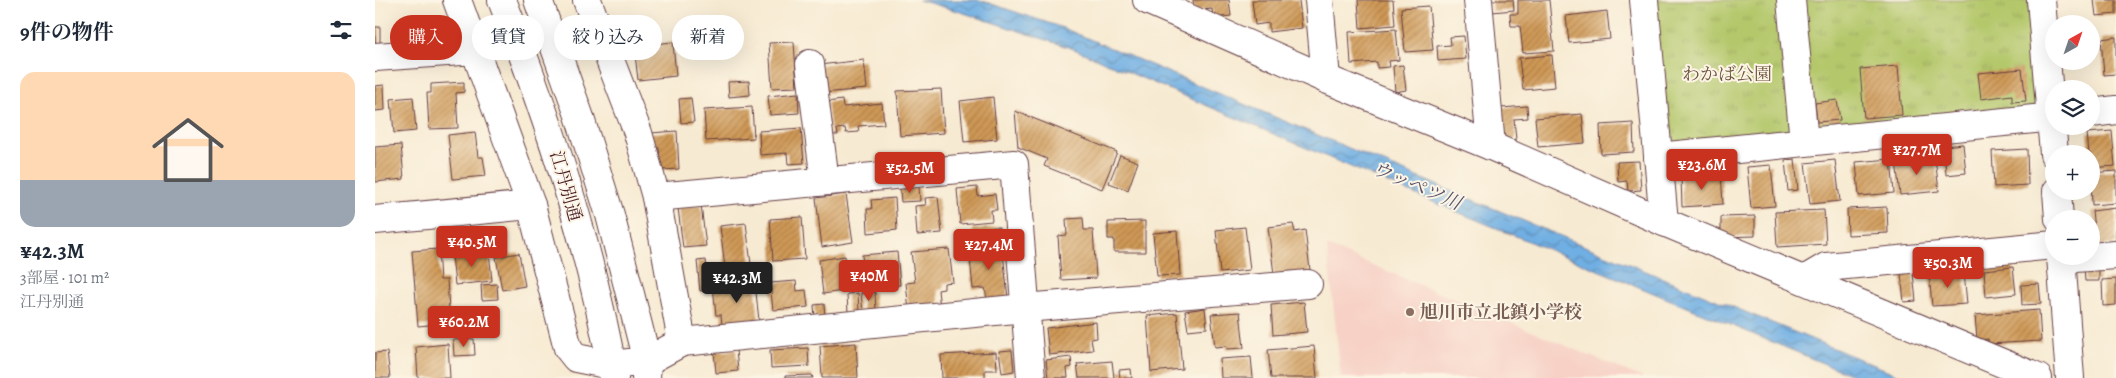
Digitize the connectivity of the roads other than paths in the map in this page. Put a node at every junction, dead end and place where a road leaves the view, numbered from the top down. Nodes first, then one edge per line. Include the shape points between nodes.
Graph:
1 (1319, 0) edge
2 (1478, 0) edge
3 (1644, 0) edge
4 (1796, 0) edge
5 (2041, 0) edge
6 (502, 1) edge
7 (1153, 1) edge
8 (540, 4) edge
9 (459, 6) edge
10 (591, 9) edge
11 (472, 40) edge
12 (472, 50) edge
13 (375, 57) edge
14 (480, 60) edge
15 (810, 64) dead end
16 (1326, 79) junction
17 (2049, 80) edge
18 (2116, 110) edge
19 (2100, 112) edge
20 (2045, 118) edge
21 (1804, 142) junction
22 (1491, 146) junction
23 (1658, 157) junction
24 (825, 181) junction
25 (656, 197) junction
26 (531, 205) junction
27 (375, 220) edge
28 (1663, 222) junction
29 (2045, 255) edge
30 (2100, 255) edge
31 (2116, 255) edge
32 (2060, 265) edge
33 (1804, 280) junction
34 (1308, 284) dead end
35 (1025, 308) junction
36 (682, 342) junction
37 (646, 370) edge
38 (612, 372) edge
39 (1031, 378) edge
40 (2038, 378) edge
41 (2069, 378) edge

1 - 16 street
2 - 22 street
3 - 23 street
4 - 21 street
5 - 17 street
6 - 38 street, 江丹別通 via 551,134 588,263
7 - 16 street
8 - 37 street, 江丹別通 via 607,206
9 - 11 street
10 - 25 street via 638,133
12 - 13 street
14 - 26 street
15 - 24 street
16 - 22 street
18 - 19 street
20 - 21 street
21 - 23 street
22 - 28 street
23 - 28 street
24 - 25 street
24 - 35 street via 1014,164
25 - 36 street
26 - 27 street
26 - 38 street via 568,348 576,358
28 - 33 street
29 - 33 street via 1826,266
30 - 31 street
32 - 41 street
33 - 40 street
34 - 35 street
35 - 36 street
35 - 39 street
36 - 37 street
37 - 38 street

